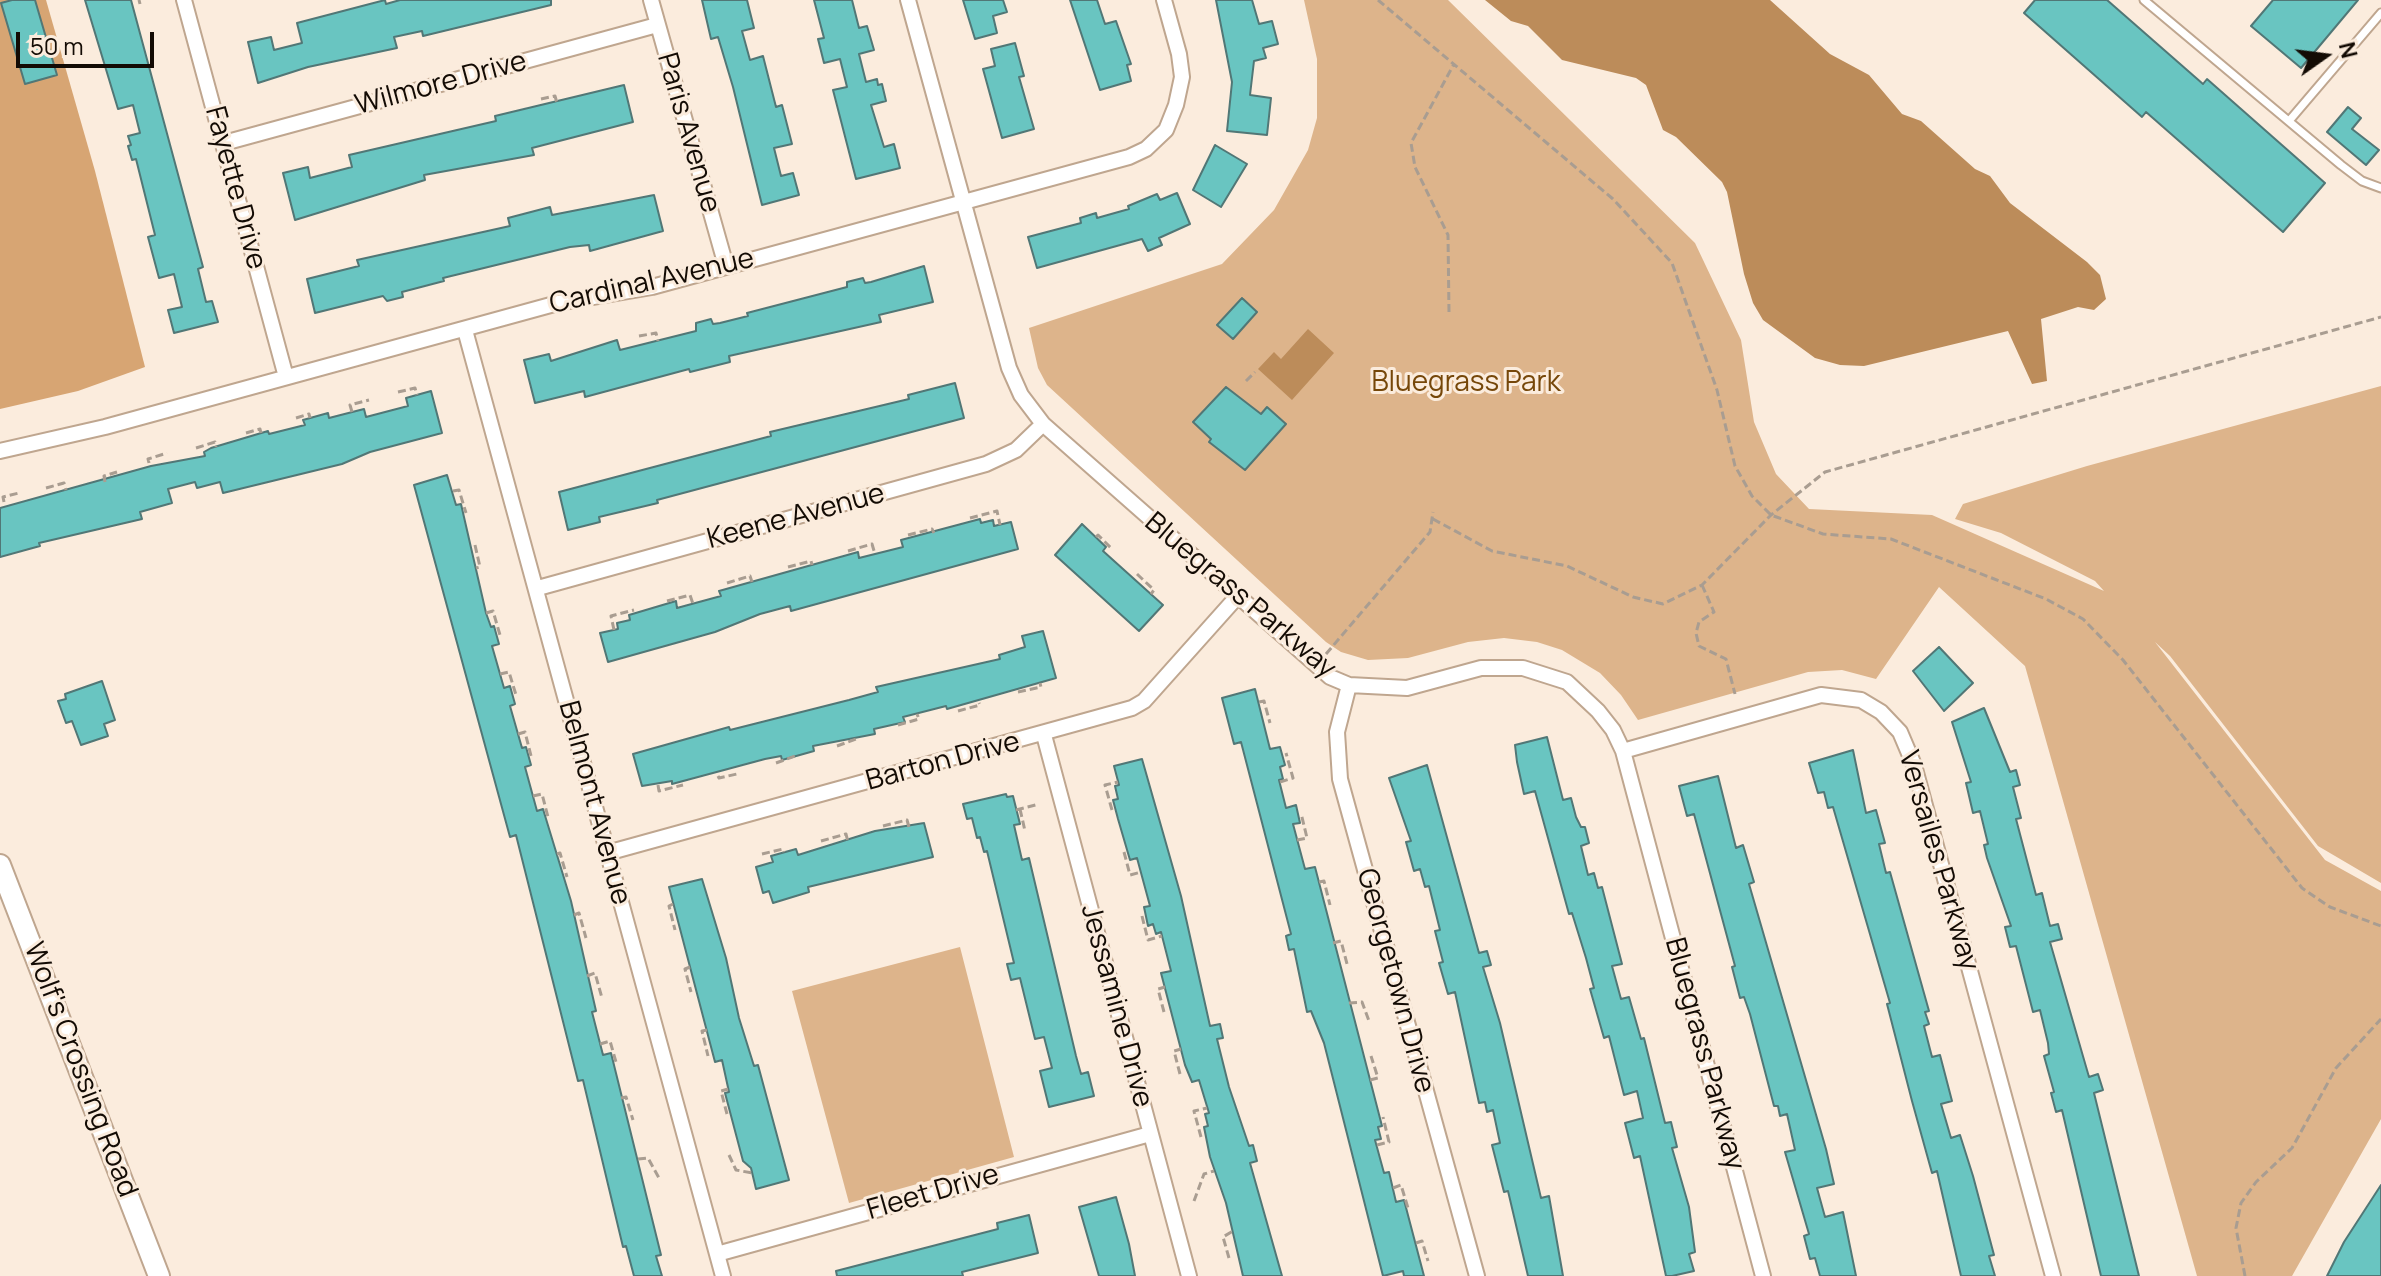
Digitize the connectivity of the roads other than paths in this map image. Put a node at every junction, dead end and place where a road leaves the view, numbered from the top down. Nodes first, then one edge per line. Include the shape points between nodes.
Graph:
1 (184, 0) edge
2 (651, 0) edge
3 (908, 0) edge
4 (1164, 0) edge
5 (2144, 0) edge
6 (2381, 15) edge
7 (657, 25) junction
8 (2289, 121) junction
9 (224, 143) junction
10 (2381, 188) edge
11 (964, 202) junction
12 (726, 266) junction
13 (465, 330) junction
14 (286, 377) junction
15 (1043, 424) junction
16 (0, 451) edge
17 (538, 588) junction
18 (1236, 598) junction
19 (1349, 685) junction
20 (1044, 735) junction
21 (1623, 751) junction
22 (607, 853) junction
23 (0, 865) edge
24 (1150, 1134) junction
25 (717, 1254) junction
26 (159, 1276) edge
27 (723, 1276) edge
28 (1189, 1276) edge
29 (1477, 1276) edge
30 (1763, 1276) edge
31 (2053, 1276) edge

1 - 9 street, Fayette Drive
2 - 7 street, Paris Avenue
3 - 11 street, Bluegrass Parkway
4 - 11 street, Cardinal Avenue via 1182,77 1166,130 1129,157
5 - 8 lane
6 - 8 lane
7 - 9 street, Wilmore Drive
7 - 12 street, Paris Avenue
8 - 10 lane via 2362,181
9 - 14 street, Fayette Drive
11 - 12 street, Cardinal Avenue
11 - 15 street, Bluegrass Parkway via 1009,368
12 - 13 street, Cardinal Avenue via 652,287 558,303
13 - 14 street, Cardinal Avenue
13 - 17 street, Belmont Avenue
14 - 16 street, Cardinal Avenue
15 - 17 street, Keene Avenue via 1016,450 986,464
15 - 18 street, Bluegrass Parkway
17 - 22 street, Belmont Avenue
18 - 19 street, Bluegrass Parkway via 1315,667
18 - 20 street, Barton Drive via 1144,701 1116,715
19 - 21 street, Bluegrass Parkway via 1407,688 1481,668 1532,670 1567,682 1582,694 1613,730
19 - 29 street, Georgetown Drive via 1337,732 1340,779
20 - 22 street, Barton Drive
20 - 24 street, Jessamine Drive
21 - 30 street, Bluegrass Parkway
21 - 31 street, Versailes Parkway via 1821,695 1861,700 1900,732 1914,765
22 - 25 street, Belmont Avenue
23 - 26 main road, Wolf's Crossing Road
24 - 25 street, Fleet Drive
24 - 28 street, Jessamine Drive
25 - 27 street, Belmont Avenue

